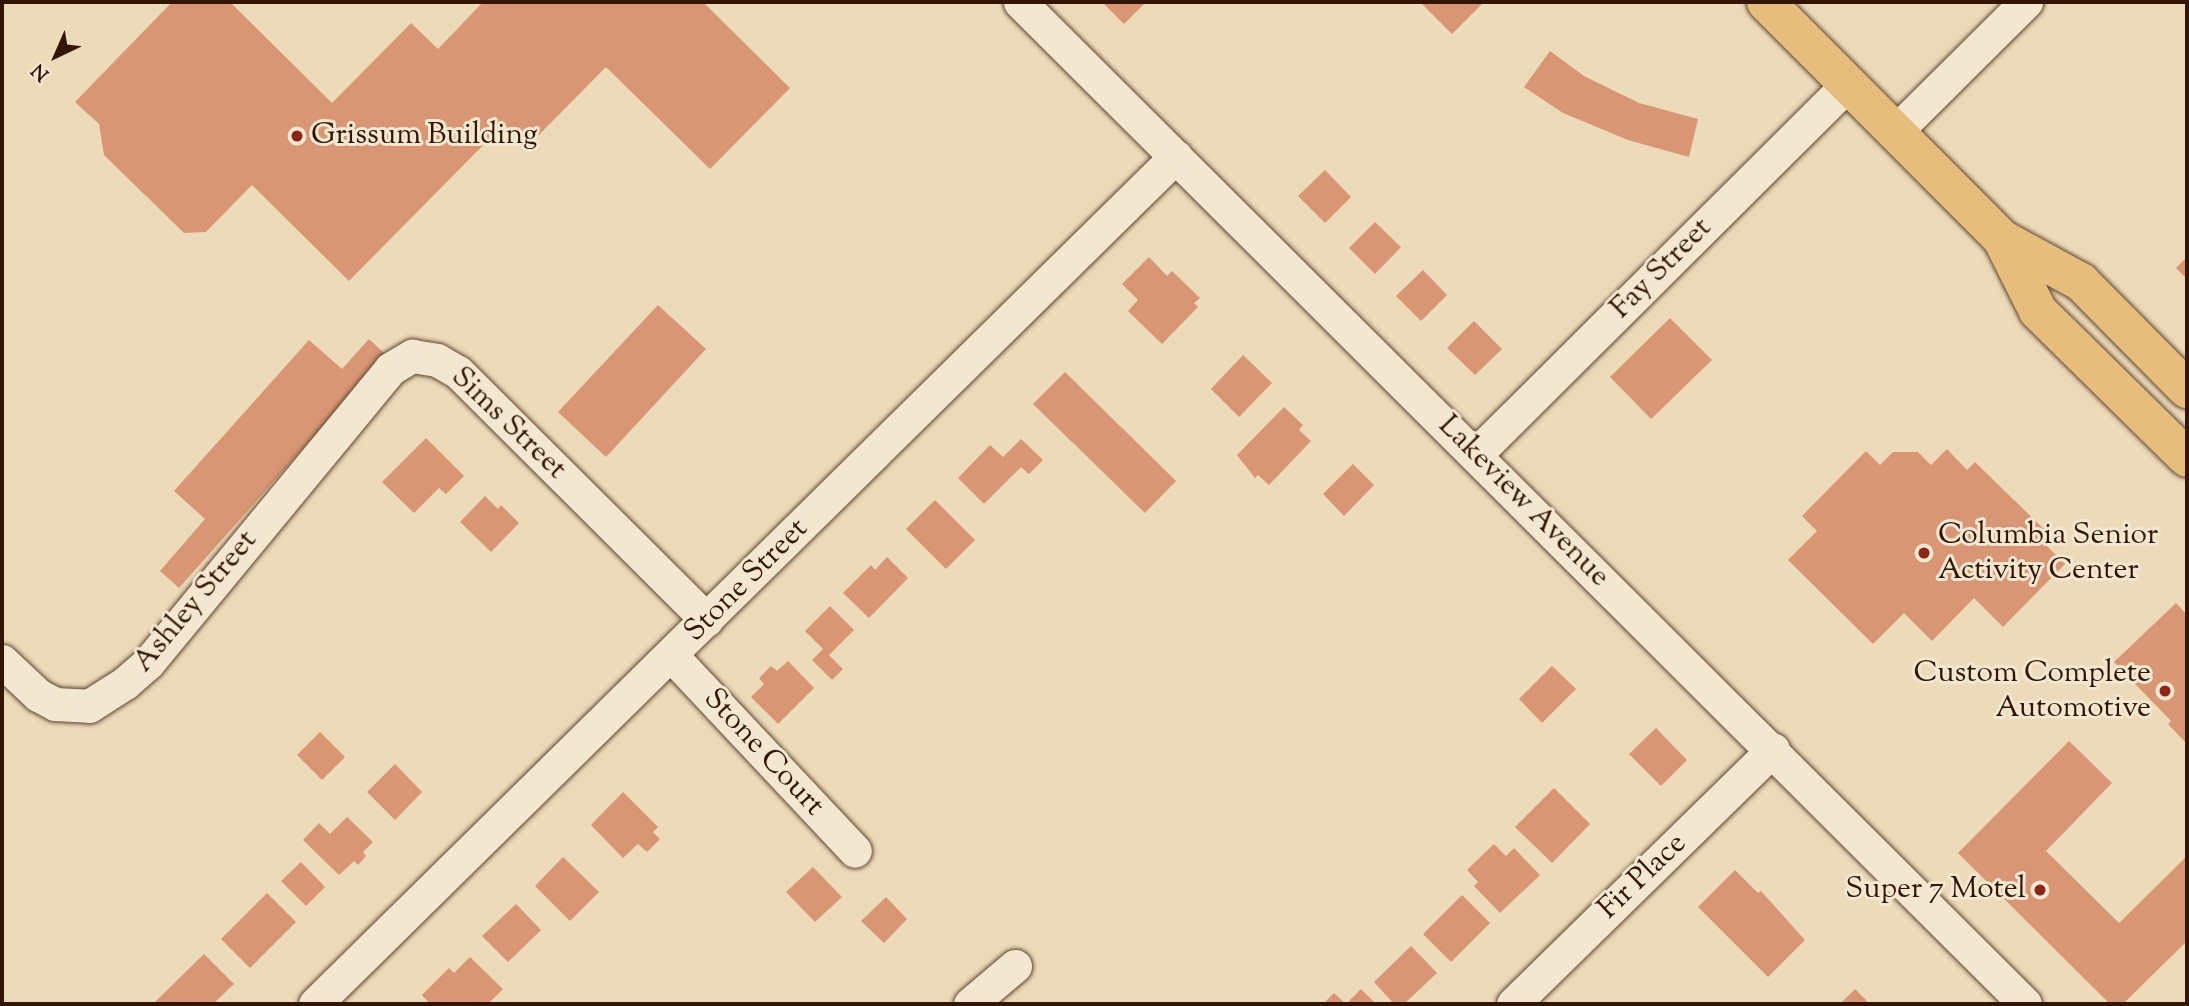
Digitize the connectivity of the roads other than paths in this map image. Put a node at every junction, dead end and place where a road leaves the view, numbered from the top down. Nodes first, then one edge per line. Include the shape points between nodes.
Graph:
1 (1020, 2) edge
2 (1766, 2) edge
3 (2026, 2) edge
4 (1848, 84) junction
5 (1895, 132) junction
6 (1176, 156) junction
7 (2002, 239) junction
8 (2187, 389) edge
9 (1475, 455) junction
10 (2187, 458) edge
11 (306, 472) joint
12 (707, 620) junction
13 (672, 656) junction
14 (2, 661) edge
15 (1773, 749) junction
16 (855, 851) dead end
17 (1015, 966) dead end
18 (315, 1004) edge
19 (970, 1004) edge
20 (1513, 1004) edge
21 (2025, 1004) edge

1 - 6 street, Lakeview Avenue
2 - 4 main road
3 - 5 street
4 - 5 main road
4 - 9 street, Fay Street
5 - 7 main road
6 - 9 street, Lakeview Avenue
6 - 12 street, Stone Street
7 - 8 main road via 2081,282
7 - 10 main road via 2038,311
9 - 15 street, Lakeview Avenue
11 - 12 street, Sims Street via 390,369 412,356 437,360 458,372
11 - 14 street, Ashley Street via 148,663 103,699 89,706 55,704 38,695
12 - 13 street, Stone Street
13 - 16 street, Stone Court
13 - 18 street, Stone Street
15 - 20 street, Fir Place
15 - 21 street, Lakeview Avenue
17 - 19 street

